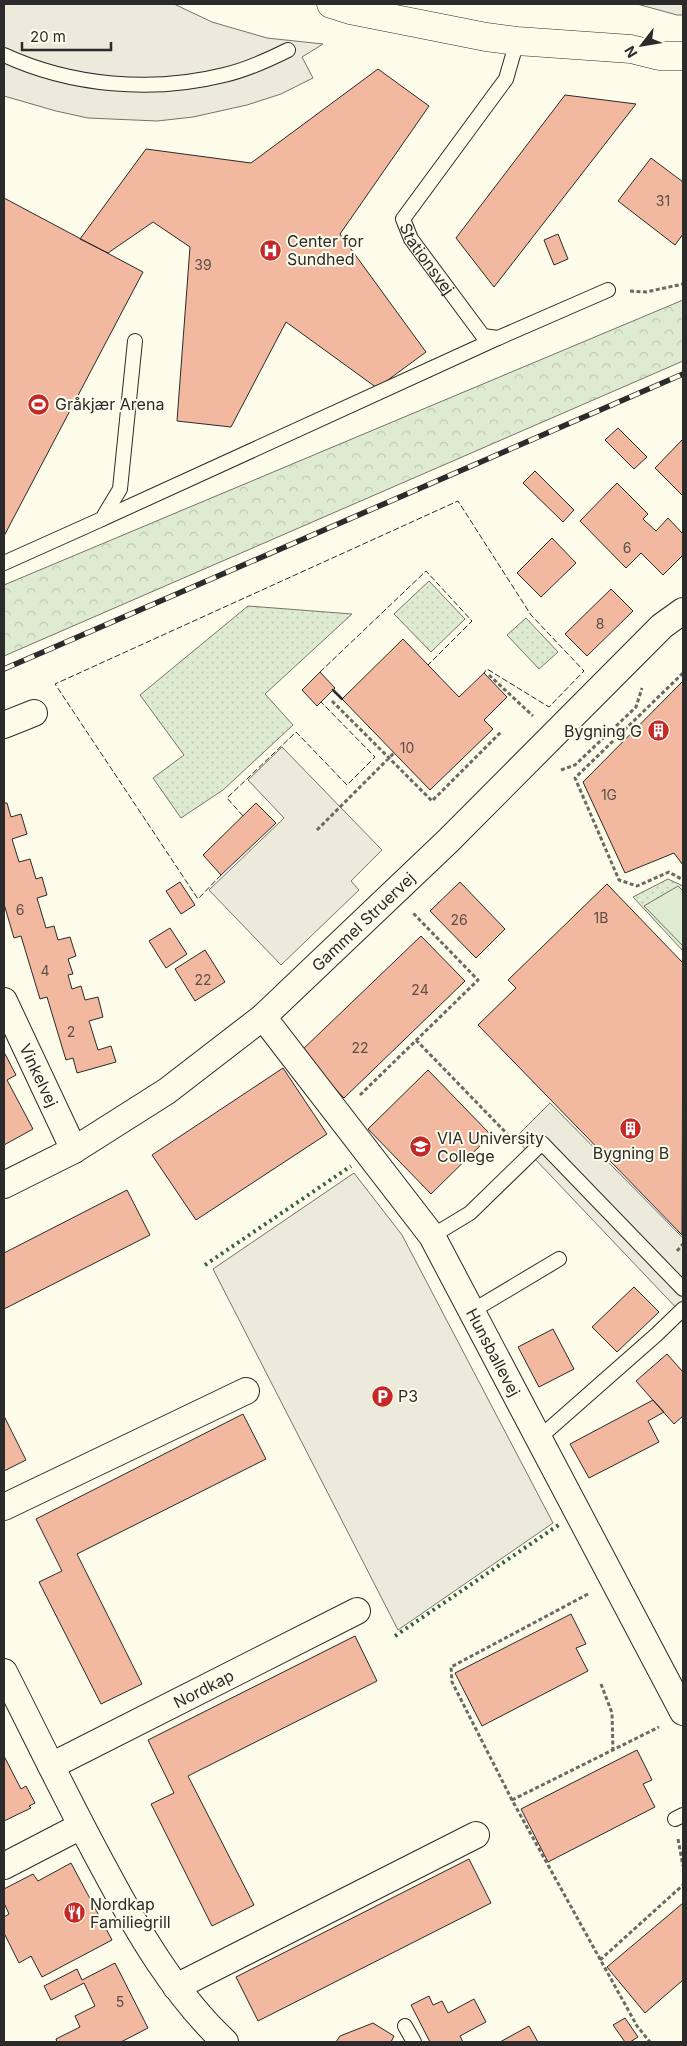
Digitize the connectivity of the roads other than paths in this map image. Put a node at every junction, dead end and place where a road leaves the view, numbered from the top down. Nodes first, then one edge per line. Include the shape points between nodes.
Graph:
1 (331, 4) edge
2 (518, 41) junction
3 (288, 50) dead end
4 (4, 55) edge
5 (683, 56) edge
6 (608, 290) road end
7 (498, 338) junction
8 (136, 341) dead end
9 (102, 519) junction
10 (4, 563) edge
11 (683, 611) edge
12 (34, 713) dead end
13 (4, 724) edge
14 (4, 1001) edge
15 (264, 1017) junction
16 (74, 1150) junction
17 (4, 1185) edge
18 (432, 1236) junction
19 (558, 1259) dead end
20 (683, 1289) edge
21 (683, 1308) edge
22 (472, 1311) junction
23 (246, 1391) dead end
24 (539, 1438) junction
25 (4, 1507) edge
26 (357, 1611) dead end
27 (4, 1672) edge
28 (674, 1718) edge
29 (51, 1766) junction
30 (81, 1826) junction
31 (476, 1835) dead end
32 (4, 1866) edge
33 (176, 1987) junction
34 (405, 2026) dead end
35 (225, 2042) edge
36 (414, 2042) edge

1 - 2 street
2 - 5 street
2 - 7 lane, Stationsvej via 506,79 403,219 411,239 483,336
3 - 4 lane via 225,75 140,85 62,75
6 - 7 lane
7 - 9 lane
8 - 9 lane via 120,489
9 - 10 lane
11 - 15 street, Gammel Struervej via 662,626 394,893
12 - 13 street
14 - 16 street, Vinkelvej
15 - 16 street, Gammel Struervej via 167,1091
15 - 18 street, Hunsballevej
16 - 17 street, Gammel Struervej
18 - 20 lane via 470,1213 542,1143
18 - 22 street, Hunsballevej
19 - 22 lane
21 - 24 lane
22 - 24 street, Hunsballevej
23 - 25 street
24 - 28 street, Hunsballevej via 614,1580
26 - 29 street, Nordkap
27 - 29 street
29 - 30 street
30 - 32 street
30 - 33 street via 133,1922
31 - 33 street
33 - 35 street
34 - 36 lane

